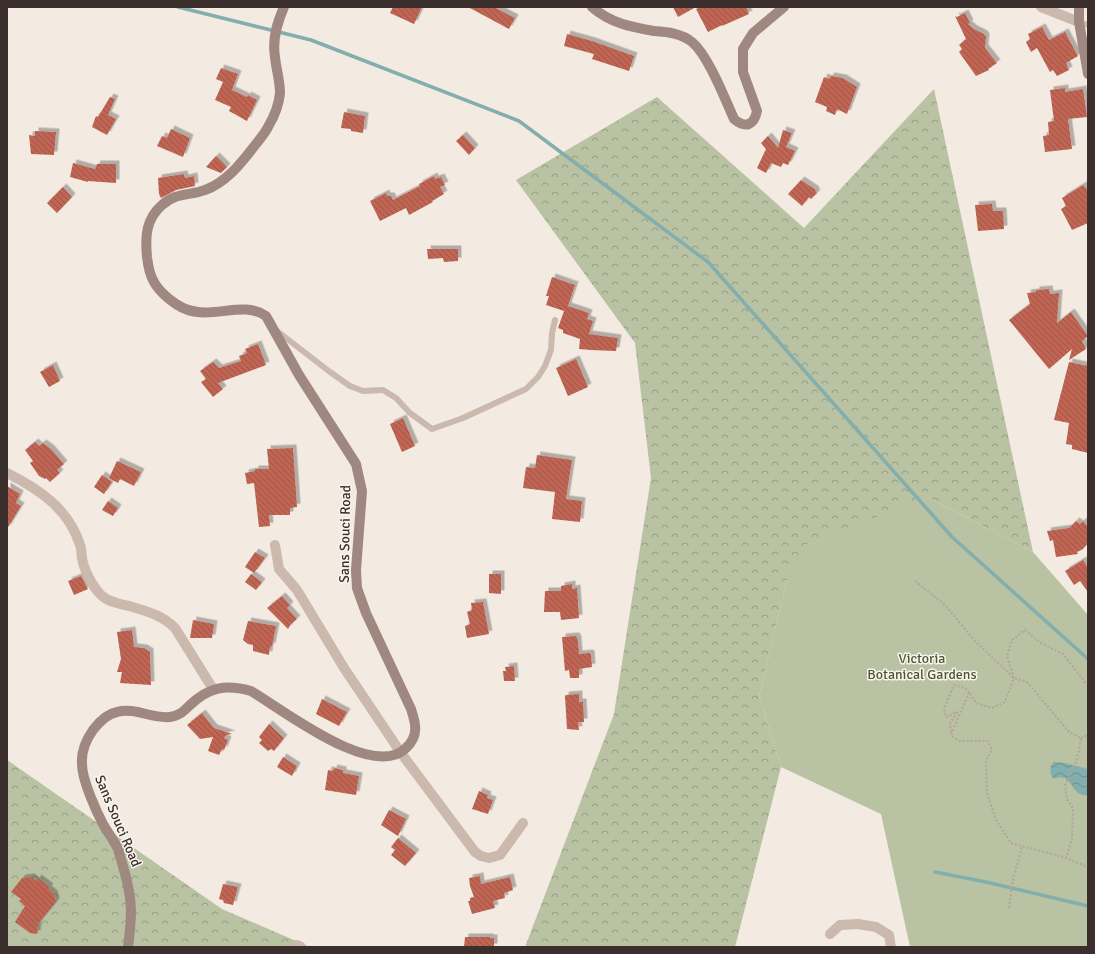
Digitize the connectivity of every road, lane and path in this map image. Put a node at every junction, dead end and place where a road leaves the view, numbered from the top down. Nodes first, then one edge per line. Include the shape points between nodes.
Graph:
1 (284, 7) edge
2 (592, 7) edge
3 (784, 7) edge
4 (1041, 7) edge
5 (1079, 7) edge
6 (1084, 24) edge
7 (1088, 74) edge
8 (555, 320) dead end
9 (274, 328) junction
10 (7, 472) edge
11 (274, 545) dead end
12 (915, 581) dead end
13 (1014, 678) junction
14 (1088, 686) edge
15 (213, 689) junction
16 (969, 692) junction
17 (951, 735) junction
18 (1088, 735) edge
19 (1081, 738) junction
20 (401, 753) junction
21 (524, 823) dead end
22 (1022, 846) junction
23 (1066, 858) junction
24 (1088, 867) edge
25 (1009, 908) dead end
26 (830, 934) dead end
27 (128, 947) edge
28 (296, 947) edge
29 (301, 947) edge
30 (891, 947) edge

1 - 9 main road, Sans Souci Road via 274,37 280,93 268,128 230,175 204,190 184,193 163,204 147,226 145,240 148,267 153,281 176,304 192,312 256,310 266,316
2 - 3 main road via 619,24 673,33 692,42 705,59 734,119 745,125 751,123 757,111 743,72 743,49 753,32
4 - 6 street
5 - 6 main road
6 - 7 main road
8 - 9 lane via 551,350 545,366 538,378 526,389 463,418 432,429 383,390 363,391 350,386
9 - 20 main road, Sans Souci Road via 299,375 356,464 362,490 356,570 358,588 366,613 416,724 413,740
10 - 15 street via 33,486 68,518 81,547 87,573 102,596 167,620 175,628
11 - 20 street via 279,569 297,590 344,668
12 - 13 path via 946,606 975,641
13 - 14 path via 1007,656 1012,640 1025,630 1041,643 1063,654
13 - 16 path via 1005,702 992,708 976,703
13 - 19 path via 1028,682 1069,732
15 - 20 main road, Sans Souci Road via 237,687 251,691 332,741 355,751 381,757
15 - 27 main road, Sans Souci Road via 204,693 178,715 170,717 130,710 114,712 96,727 83,750 85,782 118,849 130,892 132,909
16 - 17 path
16 - 17 path via 954,685 944,709 946,717 957,712 950,724
17 - 22 path via 960,741 988,741 992,750 986,760 987,793 996,820 1011,843
18 - 19 path
19 - 23 path via 1080,751 1065,785 1067,799 1073,808 1072,839
20 - 21 street via 467,844 481,856 489,858 500,855
22 - 23 path
22 - 25 path via 1013,879
23 - 24 path
26 - 30 street via 840,926 858,924 876,927 889,935
28 - 29 street

